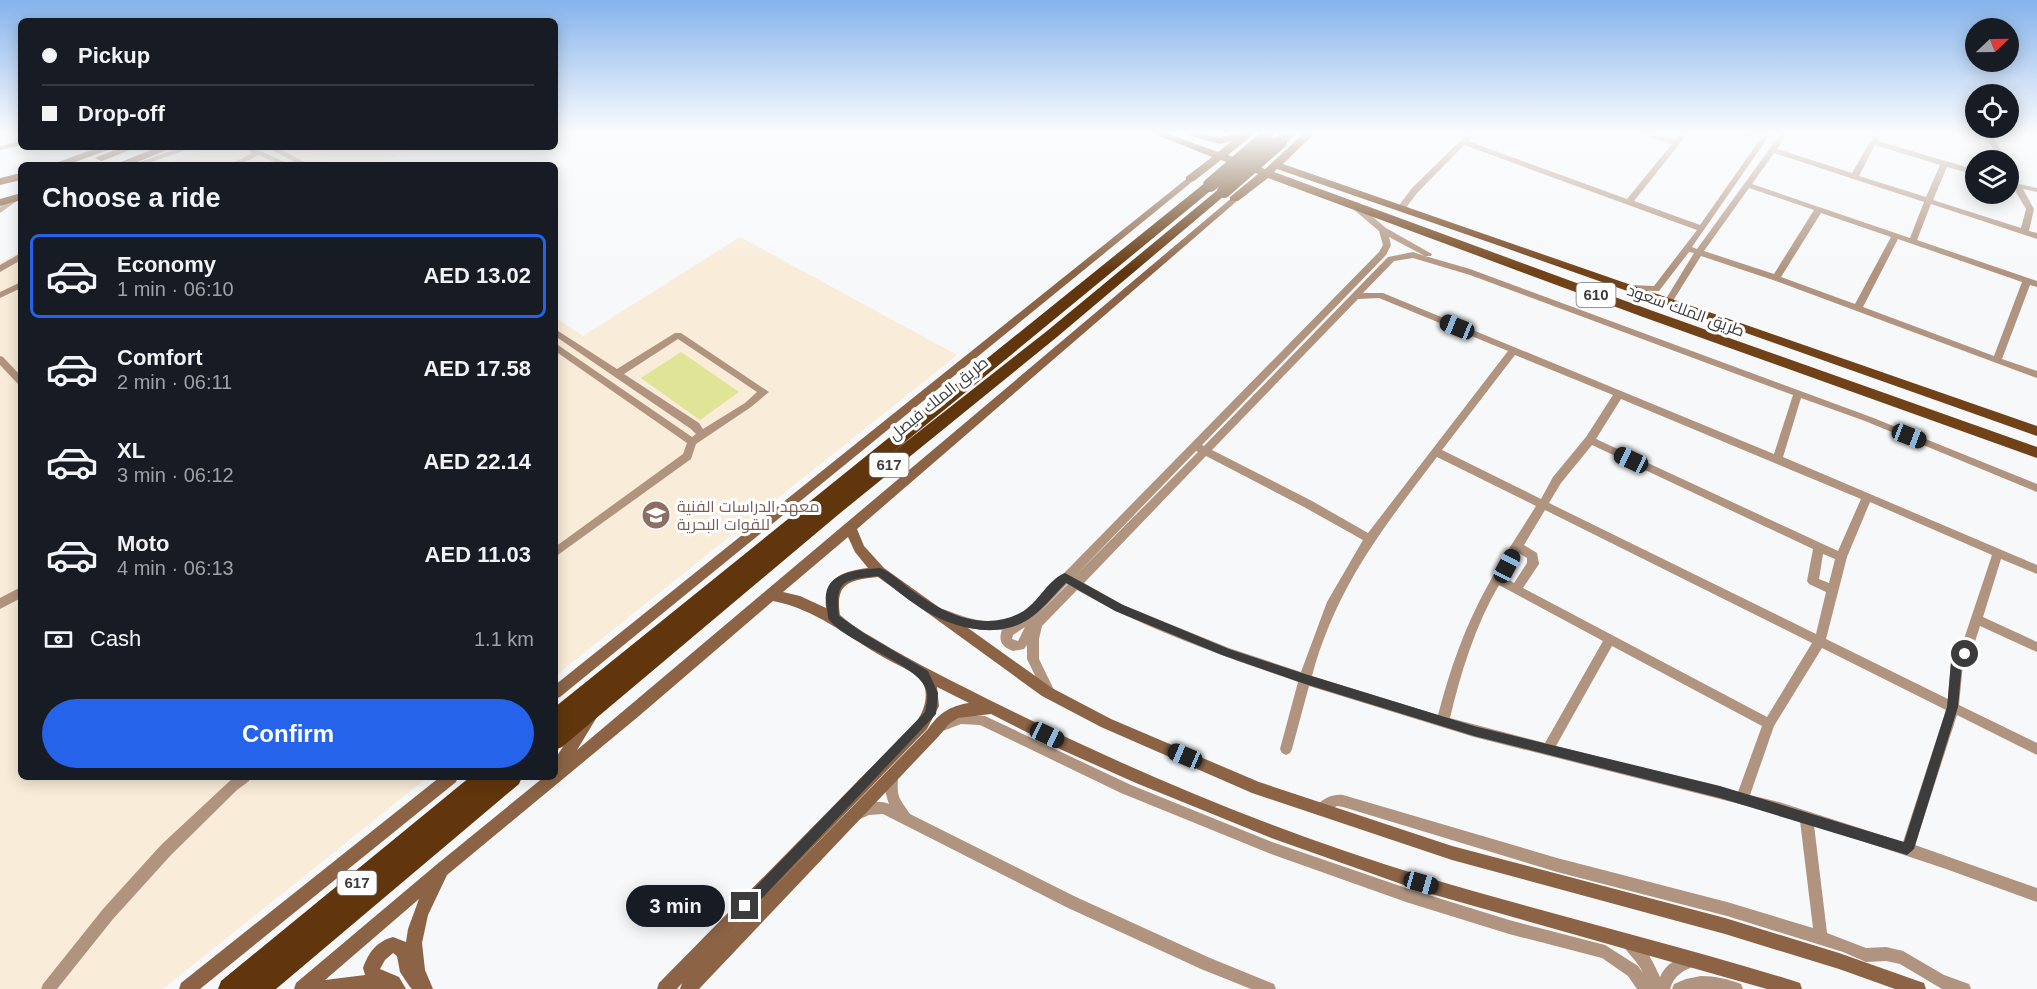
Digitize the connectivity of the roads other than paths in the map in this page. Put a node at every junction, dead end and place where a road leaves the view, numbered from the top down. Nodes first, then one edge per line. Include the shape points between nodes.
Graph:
1 (1190, 179) edge
2 (1234, 179) edge
3 (1236, 179) edge
4 (1250, 179) edge
5 (1299, 179) edge
6 (1306, 179) edge
7 (1426, 179) edge
8 (1563, 179) edge
9 (1647, 179) edge
10 (1736, 179) edge
11 (1752, 179) edge
12 (1861, 179) edge
13 (1937, 179) edge
14 (1310, 183) junction
15 (18, 185) edge
16 (1748, 185) junction
17 (2019, 186) edge
18 (0, 190) edge
19 (2037, 190) edge
20 (1223, 192) junction
21 (2019, 193) edge
22 (18, 197) edge
23 (18, 198) edge
24 (1928, 200) junction
25 (0, 203) edge
26 (1628, 203) junction
27 (1356, 207) junction
28 (1401, 208) junction
29 (1818, 210) junction
30 (0, 211) edge
31 (1702, 229) junction
32 (1383, 230) junction
33 (2024, 232) junction
34 (1896, 236) junction
35 (2037, 236) edge
36 (1912, 242) junction
37 (1687, 248) junction
38 (1700, 251) junction
39 (18, 258) edge
40 (1500, 259) junction
41 (0, 269) edge
42 (1472, 273) junction
43 (1776, 278) junction
44 (1370, 280) junction
45 (2027, 280) junction
46 (2037, 284) edge
47 (18, 286) edge
48 (1626, 288) junction
49 (0, 295) edge
50 (1380, 295) junction
51 (1354, 296) junction
52 (1668, 302) junction
53 (1858, 308) junction
54 (558, 334) edge
55 (558, 348) edge
56 (1514, 350) junction
57 (0, 359) edge
58 (1997, 360) junction
59 (616, 374) junction
60 (2037, 375) edge
61 (18, 379) edge
62 (1797, 393) junction
63 (1619, 394) junction
64 (2037, 431) edge
65 (702, 434) junction
66 (1590, 440) junction
67 (692, 442) junction
68 (1200, 448) junction
69 (1437, 452) junction
70 (2037, 453) edge
71 (1777, 459) junction
72 (2037, 488) edge
73 (1867, 496) junction
74 (1542, 504) junction
75 (850, 527) junction
76 (1370, 539) junction
77 (1518, 546) junction
78 (1819, 546) junction
79 (558, 551) edge
80 (1998, 554) junction
81 (1841, 557) junction
82 (2037, 570) edge
83 (880, 572) junction
84 (1065, 577) junction
85 (1497, 579) junction
86 (1076, 583) junction
87 (1516, 589) junction
88 (1832, 591) junction
89 (18, 594) edge
90 (768, 595) junction
91 (0, 604) edge
92 (932, 610) junction
93 (1029, 614) junction
94 (834, 618) junction
95 (1977, 620) junction
96 (1040, 621) junction
97 (1610, 639) junction
98 (1820, 641) junction
99 (2037, 647) edge
100 (924, 674) junction
101 (1305, 679) junction
102 (558, 691) edge
103 (1051, 694) junction
104 (574, 703) junction
105 (599, 704) junction
106 (1953, 707) junction
107 (991, 709) junction
108 (558, 711) edge
109 (558, 716) edge
110 (1443, 721) junction
111 (1769, 724) junction
112 (933, 733) junction
113 (558, 738) edge
114 (1286, 749) dead end
115 (1548, 749) junction
116 (2037, 749) edge
117 (558, 767) edge
118 (558, 772) edge
119 (892, 776) junction
120 (240, 780) edge
121 (447, 780) edge
122 (481, 780) edge
123 (508, 780) edge
124 (549, 780) edge
125 (1742, 798) junction
126 (1322, 809) junction
127 (853, 816) junction
128 (904, 816) junction
129 (1806, 817) junction
130 (1907, 849) junction
131 (441, 870) junction
132 (2037, 895) edge
133 (1821, 938) junction
134 (1628, 941) junction
135 (1871, 957) junction
136 (1694, 958) junction
137 (1839, 961) junction
138 (48, 989) edge
139 (187, 989) edge
140 (229, 989) edge
141 (258, 989) edge
142 (302, 989) edge
143 (322, 989) edge
144 (388, 989) edge
145 (398, 989) edge
146 (425, 989) edge
147 (665, 989) edge
148 (688, 989) edge
149 (1269, 989) edge
150 (1646, 989) edge
151 (1658, 989) edge
152 (1663, 989) edge
153 (1679, 989) edge
154 (1736, 989) edge
155 (1794, 989) edge
156 (1918, 989) edge
157 (1964, 989) edge

1 - 102 main road
2 - 20 highway, طريق الملك فيصل / 617, bridge
3 - 20 main road via 1242,186
4 - 20 main road
5 - 14 main road, طريق الملك سعود / 610
6 - 14 main road
7 - 28 street
8 - 26 street
9 - 26 street
10 - 31 street
11 - 16 street
12 - 24 street
13 - 24 street
14 - 20 main road via 1263,184
14 - 27 main road, طريق الملك سعود / 610
14 - 28 main road, طريق الملك سعود / 610
15 - 18 main road
16 - 29 street
16 - 38 street
17 - 19 street
20 - 75 main road
20 - 104 highway, طريق الملك فيصل / 617
20 - 105 highway, طريق الملك فيصل / 617
21 - 33 street via 2030,209
22 - 25 main road
23 - 30 street
24 - 33 street
24 - 36 street
26 - 31 street
27 - 32 street
27 - 40 main road, طريق الملك سعود / 610
28 - 48 main road, طريق الملك سعود / 610
29 - 34 street
29 - 43 street
31 - 37 street
32 - 42 street
32 - 68 street via 1387,245 1383,253
33 - 35 street
34 - 36 street
34 - 53 street
36 - 45 street
37 - 38 street
37 - 48 street via 1656,289
38 - 43 street
38 - 52 street
39 - 41 street
40 - 52 main road via 1642,303 1659,306
40 - 70 main road, طريق الملك سعود / 610
42 - 44 street via 1407,255 1391,259
42 - 62 street
43 - 53 street
44 - 50 street
44 - 51 street
45 - 46 street
45 - 58 street
47 - 49 street
48 - 52 main road, طريق الملك سعود / 610
50 - 51 street
50 - 56 street
51 - 68 street
52 - 64 main road, طريق الملك سعود / 610
53 - 58 street
54 - 59 street
55 - 67 street
56 - 63 street
56 - 69 street
57 - 61 street
58 - 60 street
59 - 65 street
59 - 65 street via 678,335 764,392
62 - 71 street
62 - 72 street
63 - 66 street
63 - 71 street
65 - 67 street
66 - 74 street
66 - 78 street
67 - 79 street via 687,456
68 - 76 street
68 - 84 street
68 - 86 street
69 - 74 street
69 - 76 street
71 - 73 street
73 - 80 street
73 - 81 street
74 - 77 street
74 - 98 street
75 - 83 main road via 859,549
75 - 90 main road
76 - 101 street via 1333,602
77 - 85 street
77 - 87 street via 1533,556 1533,564
78 - 81 street
78 - 88 street via 1813,581
80 - 82 street
80 - 95 street
81 - 88 street
83 - 92 main road
83 - 94 main road via 850,576 835,585 831,594
84 - 86 street
84 - 93 street
85 - 87 street
85 - 110 street via 1467,638
86 - 96 street
86 - 101 street via 1119,608
87 - 97 street
88 - 98 street
89 - 91 street
90 - 94 main road via 795,600
90 - 118 main road
92 - 93 street via 969,624 987,626 1011,623
92 - 103 main road
93 - 96 street
93 - 96 street via 1018,627 1007,632 1009,645 1022,644 1030,628
94 - 100 main road
95 - 99 street
95 - 106 street via 1965,654 1957,662
96 - 103 street via 1033,639 1033,659
97 - 111 street
97 - 115 street
98 - 106 street
98 - 111 street
100 - 107 main road
100 - 147 main road via 933,693 926,719
101 - 110 street
101 - 114 street
103 - 126 main road via 1106,723 1257,788
104 - 108 highway
104 - 109 highway, طريق الملك فيصل / 617
105 - 113 highway, طريق الملك فيصل / 617
105 - 117 main road
106 - 116 street
106 - 130 street
107 - 112 main road via 957,711 940,721
107 - 134 main road via 1141,778 1274,831 1421,883
110 - 115 street
111 - 125 street
112 - 119 main road
112 - 150 street via 949,722 981,720 1126,789 1271,848 1417,899 1605,952 1633,971
115 - 125 street
119 - 127 main road
119 - 128 street via 892,801
120 - 138 street via 166,850
121 - 139 main road
122 - 140 highway, 617
123 - 141 highway, 617
124 - 131 main road
125 - 129 street
126 - 133 street via 1335,800 1342,801
126 - 137 main road via 1452,853 1725,926
127 - 128 street via 877,808
127 - 148 main road
128 - 149 street via 1080,906
129 - 130 street
129 - 133 street
130 - 132 street
131 - 142 main road
131 - 146 main road via 413,937 415,965
133 - 135 street
134 - 136 main road
134 - 151 street via 1645,961
135 - 137 street
135 - 157 street via 1886,954 1903,958 1940,981
136 - 152 street via 1673,967
136 - 155 main road
137 - 156 main road
143 - 144 main road via 363,982
145 - 146 main road via 373,975 371,968 379,952 394,946 404,951 410,975
153 - 154 street via 1711,982

